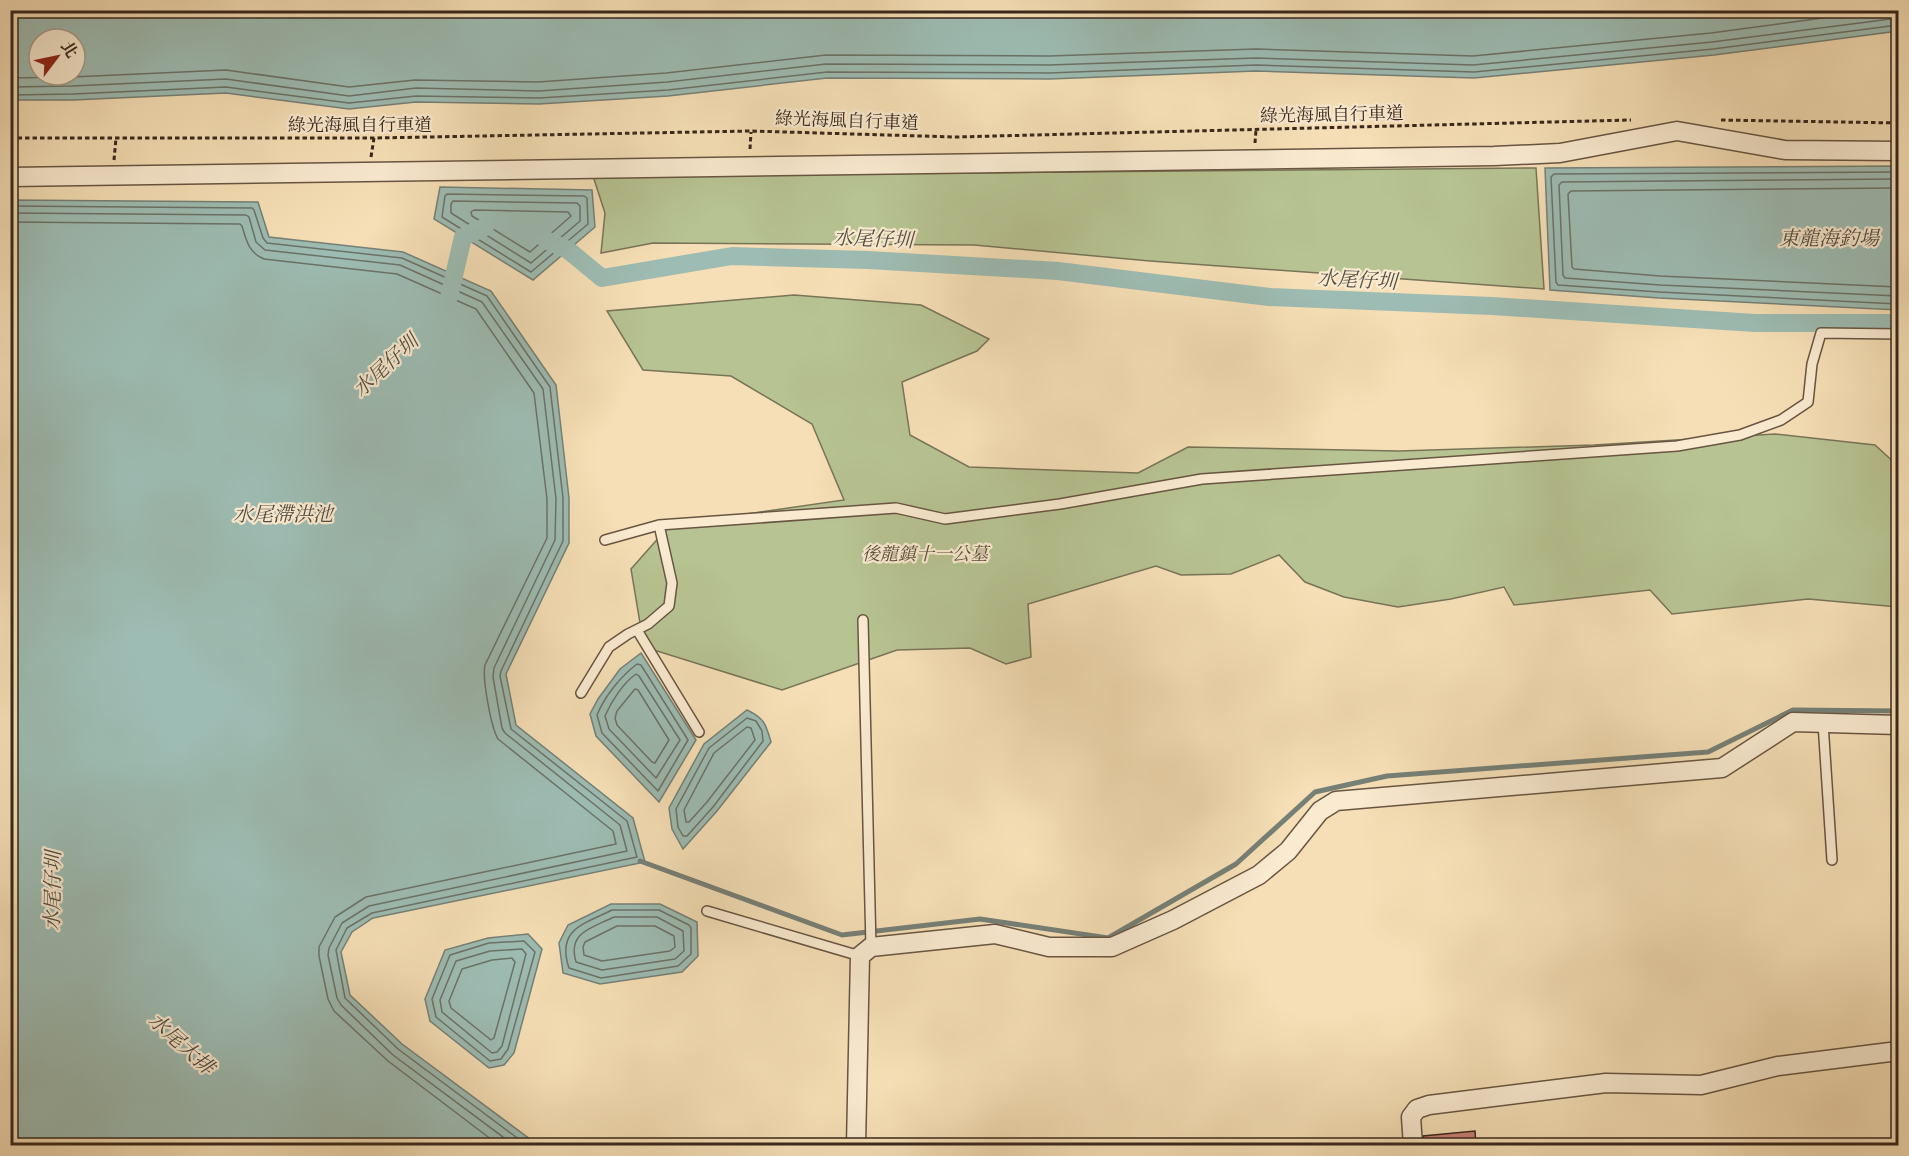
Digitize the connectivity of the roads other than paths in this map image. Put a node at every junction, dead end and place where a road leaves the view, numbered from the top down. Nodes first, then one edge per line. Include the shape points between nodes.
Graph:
1 (1899, 151) edge
2 (10, 177) edge
3 (1899, 334) edge
4 (659, 525) junction
5 (605, 540) dead end
6 (863, 620) dead end
7 (636, 630) junction
8 (582, 693) dead end
9 (1823, 723) junction
10 (1899, 725) edge
11 (699, 732) dead end
12 (1832, 860) dead end
13 (707, 911) dead end
14 (867, 948) junction
15 (1899, 1051) edge
16 (856, 1146) edge
17 (1413, 1146) edge

1 - 2 street via 1785,150 1677,131 1560,153 1505,155
3 - 4 lane via 1821,333 1812,364 1808,402 1781,420 1740,435 1677,446 1202,479 945,519 896,508
4 - 5 lane
4 - 7 lane via 672,583 669,606
6 - 14 lane via 870,923
7 - 8 lane via 609,647
7 - 11 lane
9 - 10 street
9 - 12 lane
9 - 14 street via 1793,722 1722,768 1336,801 1320,811 1288,851 1259,875 1112,947 1049,947 995,934
13 - 14 lane
14 - 16 street
15 - 17 street via 1778,1066 1701,1085 1606,1083 1429,1105 1417,1109 1411,1117

